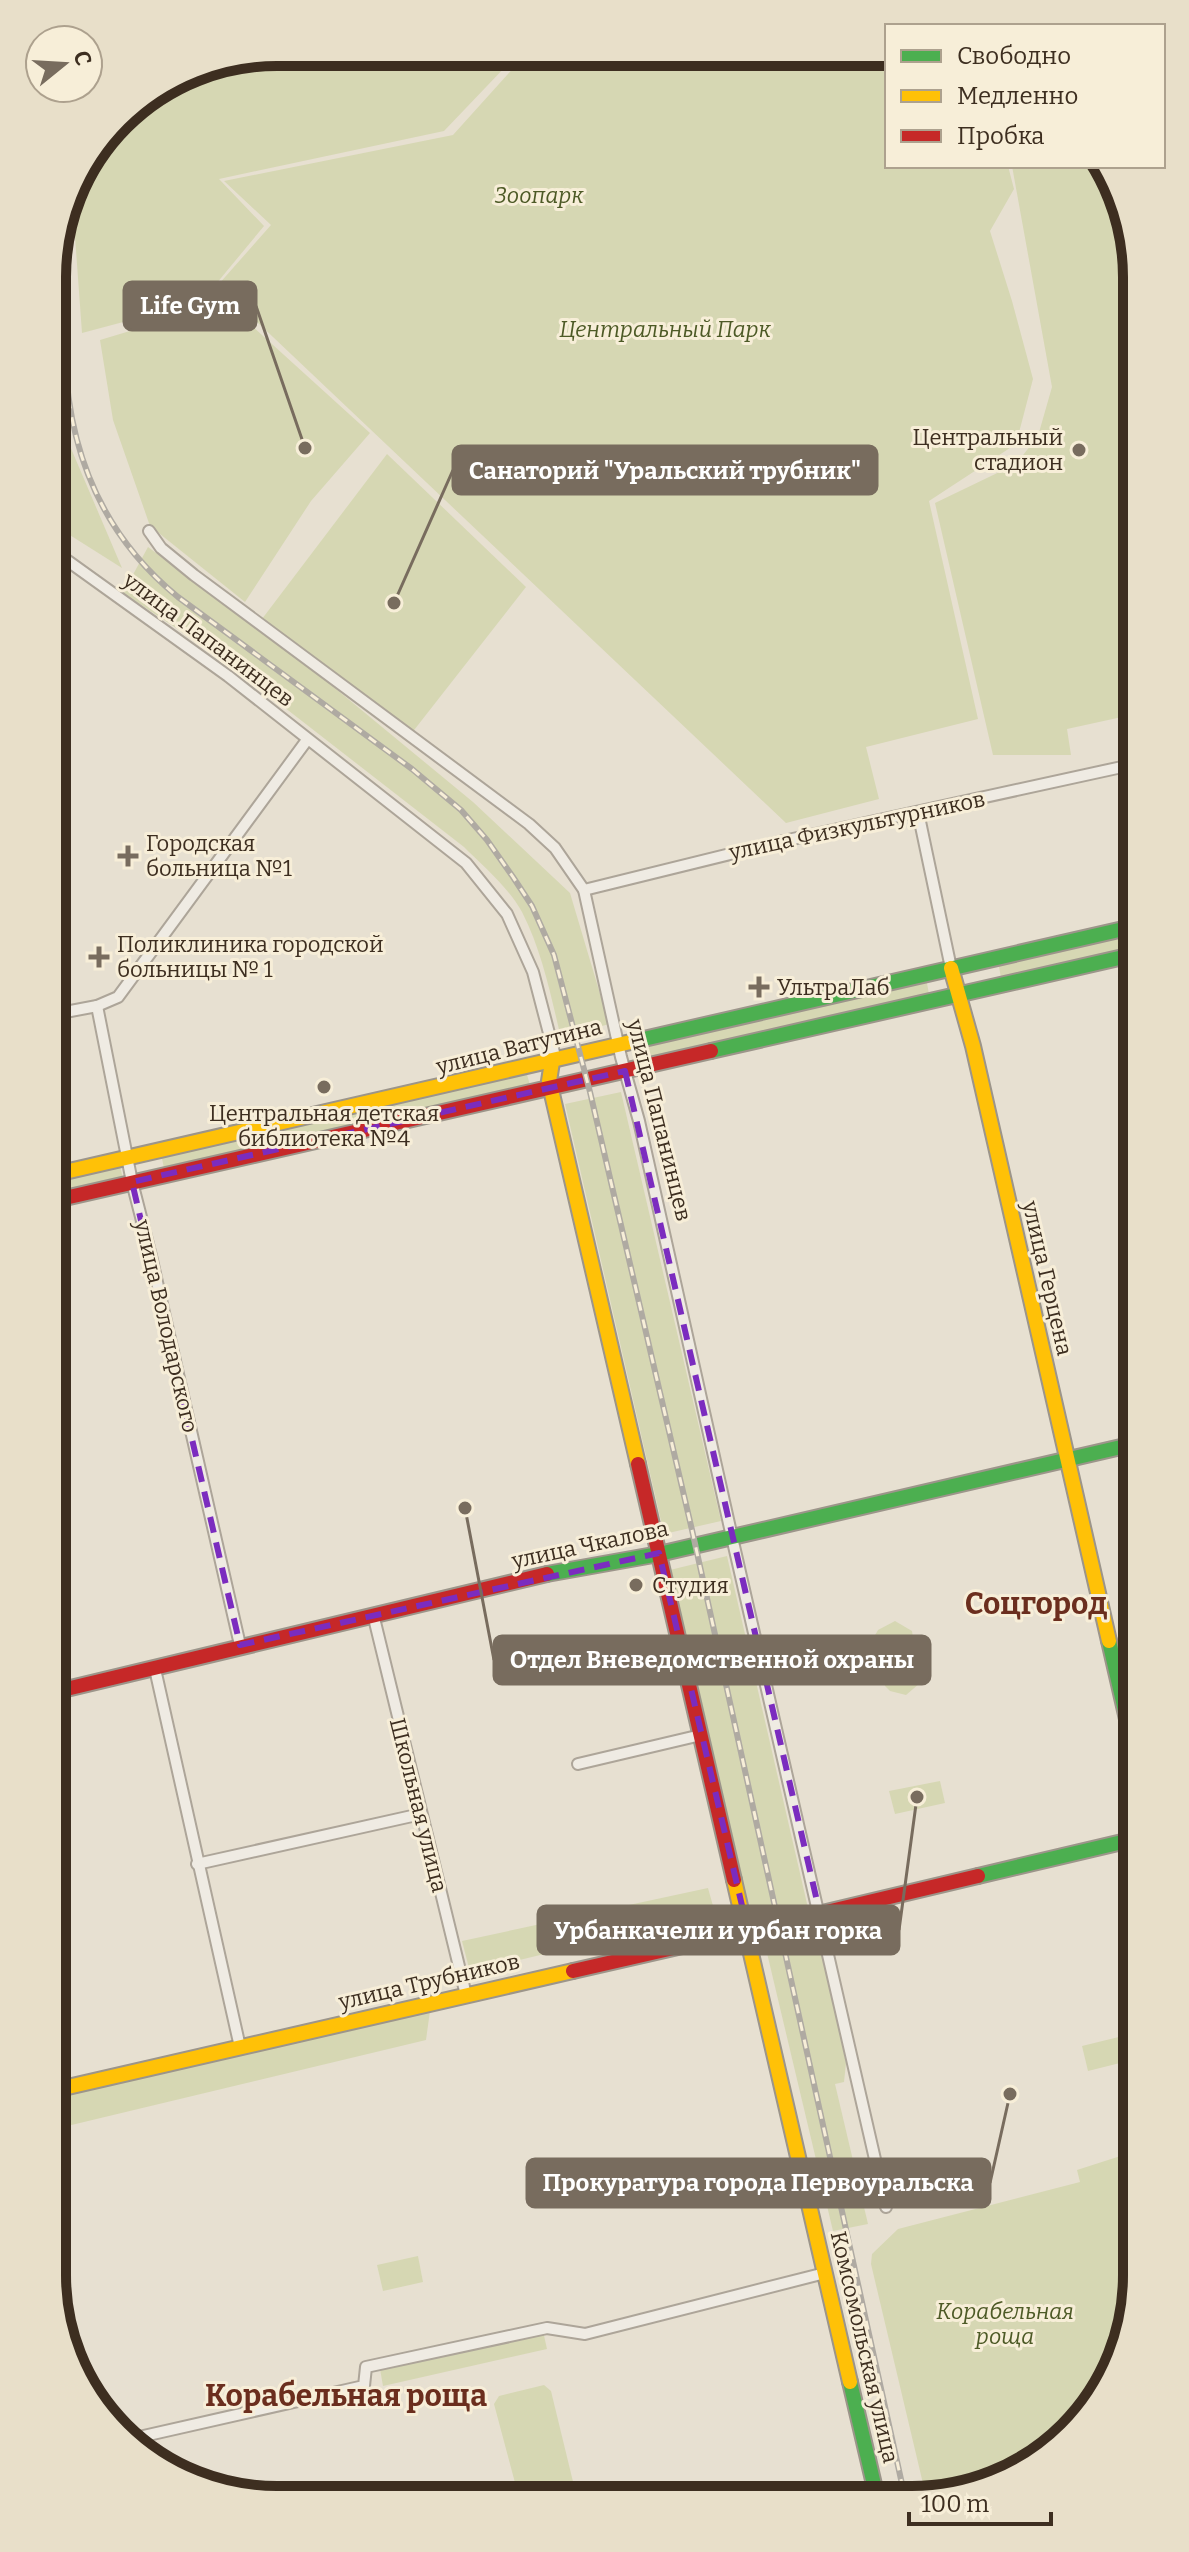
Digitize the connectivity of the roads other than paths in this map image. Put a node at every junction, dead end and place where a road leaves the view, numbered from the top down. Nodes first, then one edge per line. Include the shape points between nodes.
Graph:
1 (149, 531) dead end
2 (66, 560) edge
3 (307, 740) junction
4 (1123, 767) edge
5 (918, 812) junction
6 (584, 890) junction
7 (1123, 929) edge
8 (1123, 957) edge
9 (951, 968) junction
10 (959, 995) junction
11 (97, 1006) junction
12 (66, 1012) edge
13 (619, 1044) junction
14 (554, 1061) junction
15 (625, 1071) junction
16 (551, 1088) junction
17 (127, 1157) junction
18 (66, 1172) edge
19 (132, 1182) junction
20 (66, 1198) edge
21 (1123, 1446) edge
22 (1067, 1459) junction
23 (732, 1537) junction
24 (659, 1554) junction
25 (373, 1614) junction
26 (240, 1645) junction
27 (155, 1669) junction
28 (66, 1689) edge
29 (1123, 1702) edge
30 (701, 1735) junction
31 (578, 1764) dead end
32 (421, 1814) junction
33 (1123, 1842) edge
34 (197, 1864) junction
35 (820, 1914) junction
36 (748, 1931) junction
37 (466, 1995) junction
38 (240, 2047) junction
39 (66, 2087) edge
40 (886, 2207) dead end
41 (825, 2273) junction
42 (141, 2436) edge
43 (874, 2486) edge

1 - 6 street, улица Папанинцев via 194,575 529,824 555,848
2 - 3 street, улица Папанинцев
3 - 11 street via 118,997
3 - 14 street, улица Папанинцев via 466,863 498,901 533,972
4 - 5 street, улица Физкультурников
5 - 6 street, улица Физкультурников
5 - 9 street, улица Герцена
6 - 13 street, улица Папанинцев
7 - 9 street, улица Ватутина
8 - 10 street, улица Ватутина
9 - 10 street, улица Герцена
9 - 13 street, улица Ватутина
10 - 15 street, улица Ватутина
10 - 22 street, улица Герцена
11 - 12 street
11 - 17 street, улица Володарского
13 - 14 street, улица Ватутина
13 - 15 street, улица Папанинцев
14 - 16 street, улица Папанинцев via 548,1074
14 - 17 street, улица Ватутина
15 - 16 street, улица Ватутина
15 - 23 street, улица Папанинцев
16 - 19 street, улица Ватутина
16 - 24 street, улица Папанинцев
17 - 18 street, улица Ватутина
17 - 19 street, улица Володарского
19 - 20 street, улица Ватутина
19 - 26 street, улица Володарского
21 - 22 street, улица Чкалова
22 - 23 street, улица Чкалова
22 - 29 street, улица Герцена
23 - 24 street, улица Чкалова
23 - 35 street, улица Папанинцев
24 - 25 street, улица Чкалова
24 - 30 street, улица Папанинцев
25 - 26 street, улица Чкалова
25 - 32 street, Школьная улица
26 - 27 street, улица Чкалова
27 - 28 street, улица Чкалова
27 - 34 street
30 - 31 street
30 - 36 street, улица Папанинцев
32 - 34 street
32 - 37 street, Школьная улица
33 - 35 street, улица Трубников
34 - 38 street
35 - 36 street, улица Трубников via 777,1920
35 - 40 street, улица Папанинцев
36 - 37 street, улица Трубников
36 - 41 street, Комсомольская улица
37 - 38 street, улица Трубников
38 - 39 street, улица Трубников
41 - 42 street via 585,2334 547,2328 366,2367 364,2386
41 - 43 street, Комсомольская улица

